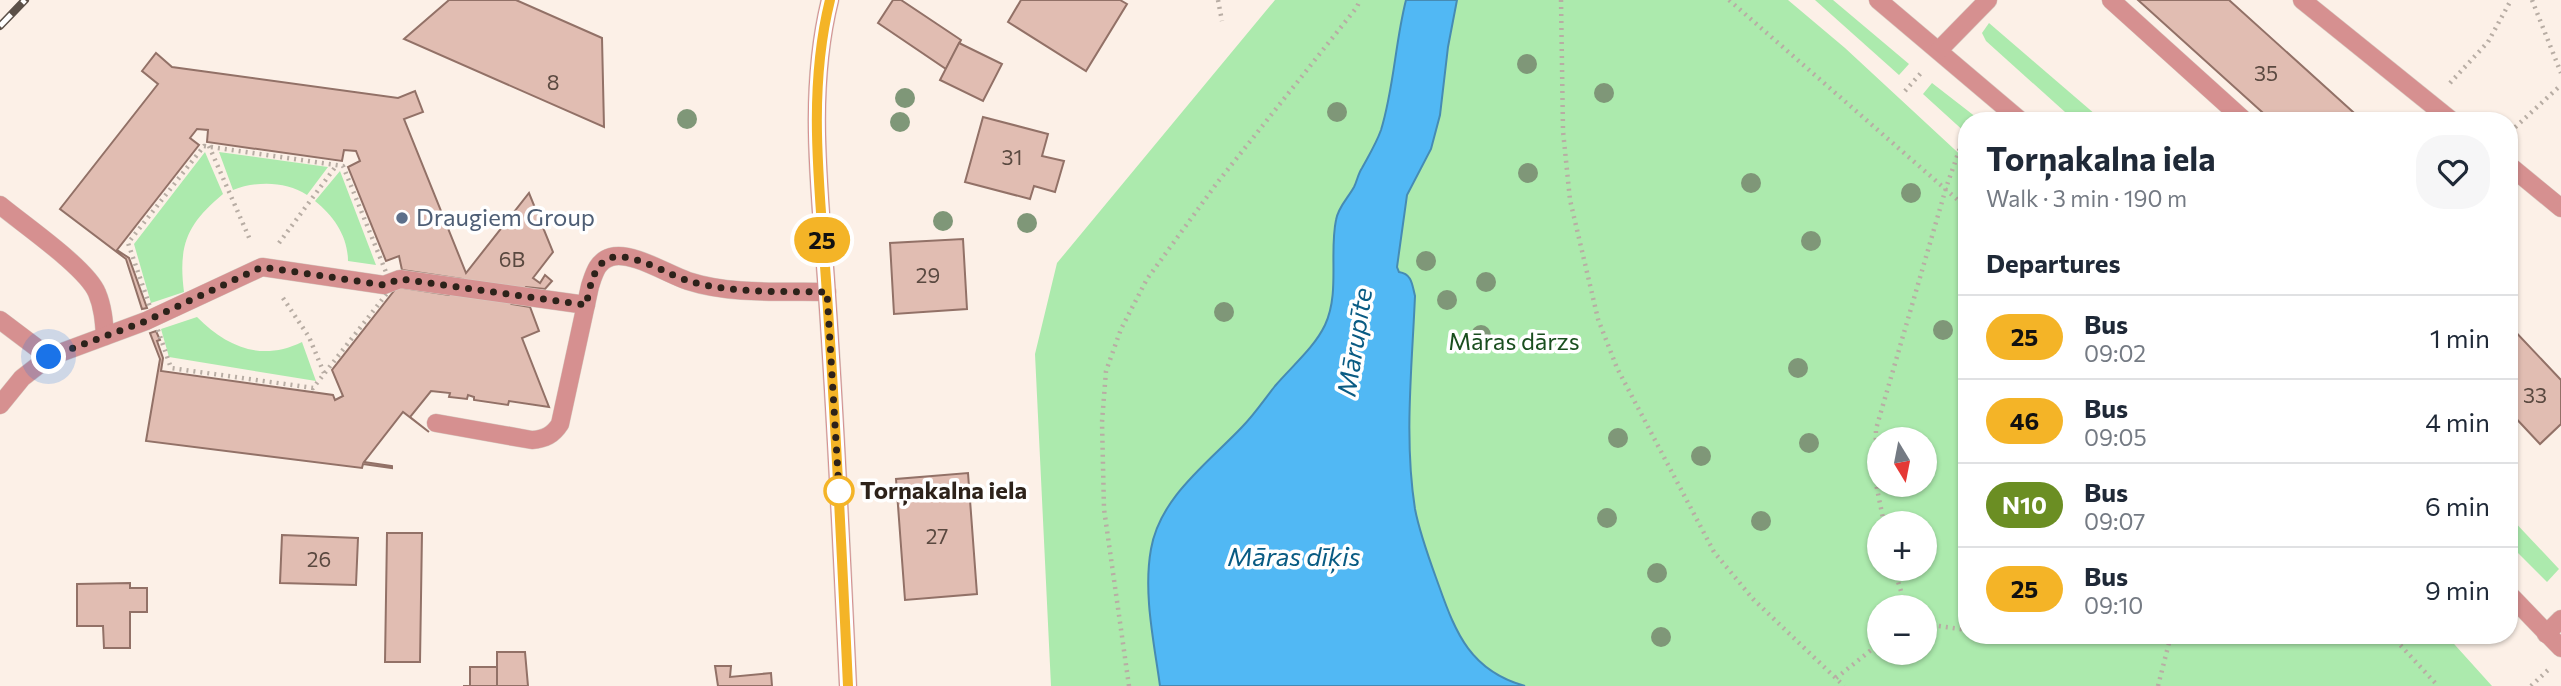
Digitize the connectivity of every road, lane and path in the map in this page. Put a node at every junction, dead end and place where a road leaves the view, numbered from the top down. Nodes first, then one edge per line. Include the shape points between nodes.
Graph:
1 (830, 0) edge
2 (1218, 0) edge
3 (1360, 0) edge
4 (1561, 0) edge
5 (1729, 0) edge
6 (1878, 0) edge
7 (1988, 0) edge
8 (2111, 0) edge
9 (2302, 0) edge
10 (2511, 0) edge
11 (2532, 0) edge
12 (1222, 21) dead end
13 (1939, 50) junction
14 (2561, 73) edge
15 (2560, 89) edge
16 (2432, 105) junction
17 (2011, 112) edge
18 (2231, 112) edge
19 (2441, 112) edge
20 (2518, 125) edge
21 (209, 146) dead end
22 (1958, 154) edge
23 (337, 165) dead end
24 (2518, 173) edge
25 (1946, 188) junction
26 (1958, 199) edge
27 (0, 205) edge
28 (2561, 208) edge
29 (262, 267) junction
30 (827, 292) junction
31 (586, 305) junction
32 (0, 320) edge
33 (105, 336) junction
34 (49, 357) junction
35 (324, 374) dead end
36 (1, 402) edge
37 (436, 423) dead end
38 (1882, 511) edge
39 (2518, 604) edge
40 (2561, 620) edge
41 (1937, 626) edge
42 (1958, 629) edge
43 (2546, 634) junction
44 (2169, 644) edge
45 (2399, 644) edge
46 (2561, 648) edge
47 (1867, 653) edge
48 (1836, 678) junction
49 (848, 686) edge
50 (1129, 686) edge
51 (1844, 686) edge
52 (2158, 686) edge
53 (2438, 686) edge

1 - 30 street via 819,68 818,158
2 - 12 path
3 - 50 path via 1147,279 1106,371 1104,509
4 - 48 path via 1563,131 1570,200 1598,320 1617,368 1714,552 1753,599
5 - 25 path
6 - 13 street
7 - 13 street
8 - 18 street
9 - 16 street
10 - 16 path via 2488,42
11 - 14 path
13 - 17 street
15 - 20 path
16 - 19 street
21 - 29 path
22 - 25 path
23 - 29 path
24 - 28 street
25 - 26 path
25 - 38 path via 1876,429 1875,479
27 - 33 street via 87,276 103,312
29 - 31 street via 384,285 400,279
29 - 33 street
29 - 35 path via 309,337
30 - 31 street via 755,292 690,282 641,262 610,257 597,266
30 - 49 street
31 - 37 street via 560,424 550,436 532,440
32 - 34 street
33 - 34 street
34 - 36 street
39 - 43 street
40 - 43 street
41 - 42 path
43 - 46 street
44 - 52 path
45 - 53 path
47 - 48 path
48 - 51 path

